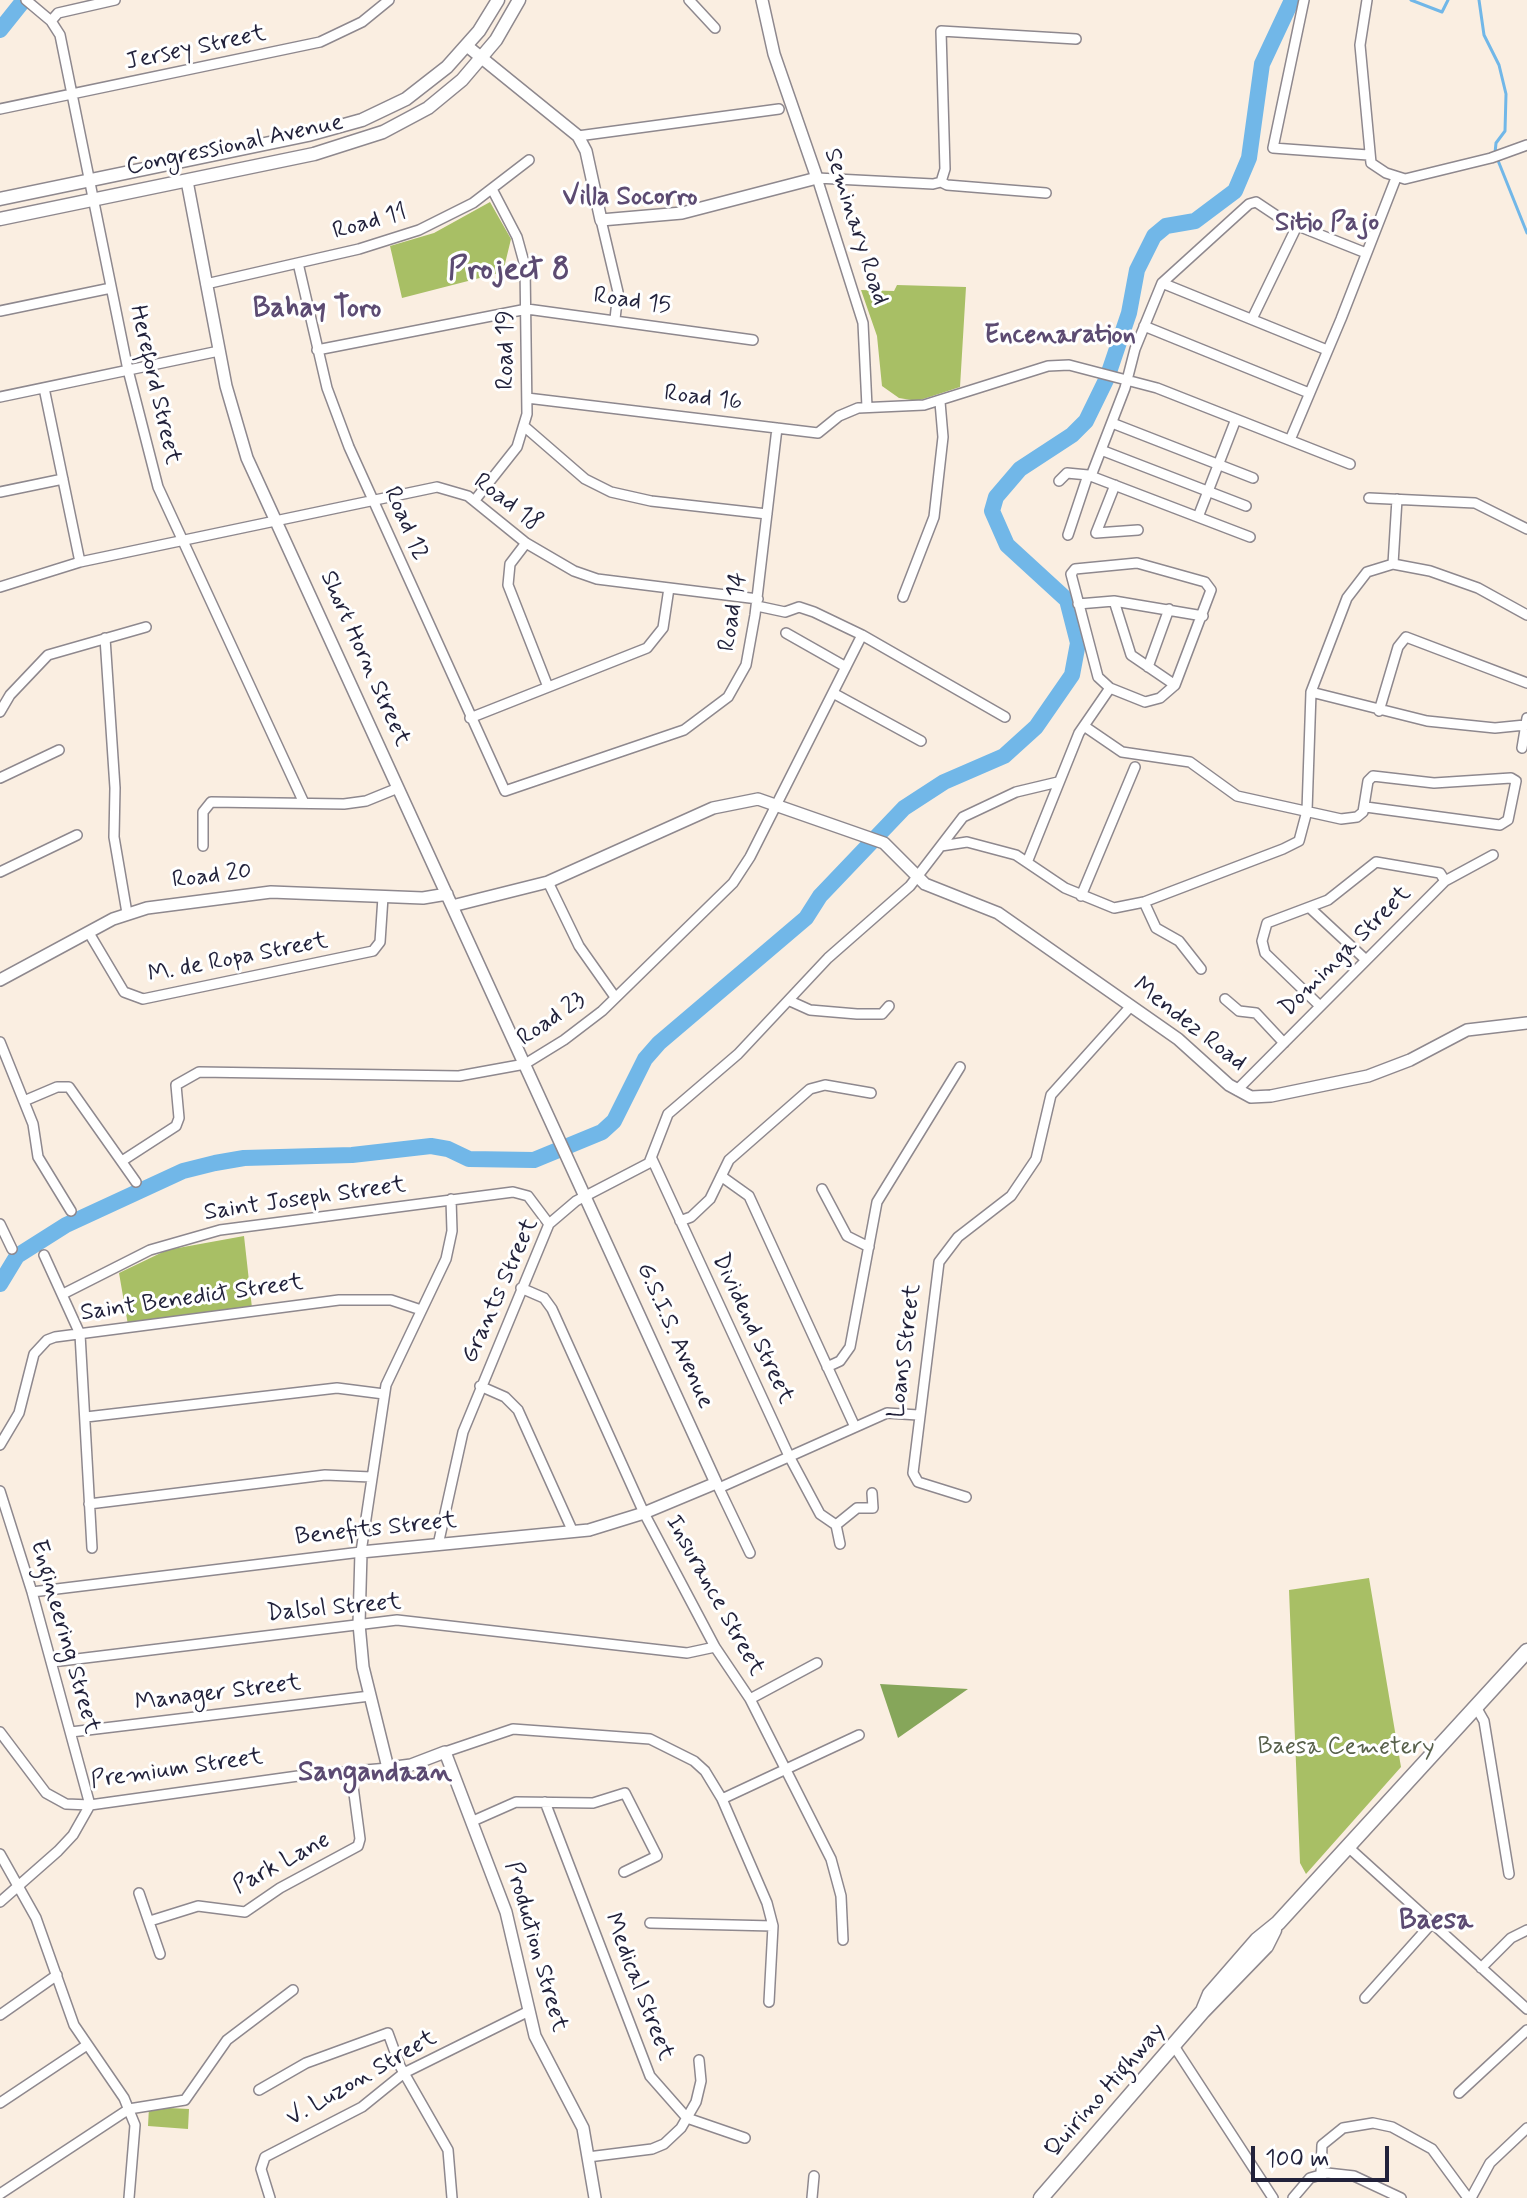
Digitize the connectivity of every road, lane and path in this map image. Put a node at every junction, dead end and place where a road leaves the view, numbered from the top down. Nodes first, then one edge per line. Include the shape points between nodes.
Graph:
1 (26, 0) edge
2 (115, 0) edge
3 (389, 0) edge
4 (498, 0) edge
5 (519, 0) edge
6 (689, 0) edge
7 (762, 0) edge
8 (1304, 0) edge
9 (1367, 0) edge
10 (51, 21) junction
11 (715, 28) dead end
12 (1076, 39) dead end
13 (467, 46) junction
14 (482, 59) junction
15 (71, 95) junction
16 (0, 109) edge
17 (779, 109) dead end
18 (578, 136) junction
19 (1527, 145) edge
20 (1368, 155) junction
21 (529, 160) dead end
22 (817, 178) junction
23 (1396, 178) junction
24 (89, 180) junction
25 (187, 181) junction
26 (941, 182) junction
27 (492, 189) junction
28 (1046, 193) dead end
29 (0, 199) edge
30 (93, 199) junction
31 (0, 219) edge
32 (601, 220) junction
33 (1297, 226) junction
34 (1366, 253) junction
35 (298, 263) junction
36 (1162, 283) junction
37 (206, 284) junction
38 (111, 288) junction
39 (527, 309) junction
40 (0, 311) edge
41 (615, 319) junction
42 (1252, 319) junction
43 (1144, 326) junction
44 (753, 340) dead end
45 (317, 350) junction
46 (1327, 350) junction
47 (219, 351) junction
48 (128, 370) junction
49 (1123, 378) junction
50 (44, 388) junction
51 (1309, 393) junction
52 (0, 397) edge
53 (527, 398) junction
54 (940, 402) junction
55 (867, 407) junction
56 (1236, 419) junction
57 (1112, 423) junction
58 (525, 427) junction
59 (777, 428) junction
60 (1290, 440) junction
61 (1101, 450) junction
62 (1350, 464) dead end
63 (1218, 465) junction
64 (1090, 475) junction
65 (1253, 478) dead end
66 (63, 479) junction
67 (1059, 481) dead end
68 (1115, 485) junction
69 (1208, 491) junction
70 (0, 492) edge
71 (1369, 498) dead end
72 (1397, 499) junction
73 (372, 500) junction
74 (475, 500) junction
75 (1246, 506) dead end
76 (767, 514) junction
77 (1198, 517) junction
78 (277, 520) junction
79 (1527, 529) edge
80 (1138, 530) dead end
81 (1068, 535) dead end
82 (1250, 537) dead end
83 (181, 540) junction
84 (526, 543) junction
85 (80, 562) junction
86 (1393, 564) junction
87 (0, 587) edge
88 (669, 588) junction
89 (903, 597) dead end
90 (1114, 601) junction
91 (757, 602) junction
92 (1078, 604) junction
93 (1169, 609) junction
94 (1527, 615) edge
95 (1203, 616) junction
96 (146, 627) dead end
97 (786, 633) dead end
98 (862, 635) junction
99 (105, 638) junction
100 (846, 667) junction
101 (1148, 667) junction
102 (1527, 683) edge
103 (1175, 685) junction
104 (548, 687) junction
105 (1110, 688) junction
106 (1311, 692) junction
107 (833, 693) junction
108 (1379, 711) junction
109 (0, 712) edge
110 (1005, 717) dead end
111 (470, 718) junction
112 (1526, 722) edge
113 (1084, 726) junction
114 (921, 741) dead end
115 (1522, 748) dead end
116 (59, 750) dead end
117 (1135, 767) dead end
118 (0, 778) edge
119 (1058, 782) junction
120 (398, 788) junction
121 (505, 791) joint
122 (304, 803) junction
123 (777, 804) junction
124 (1366, 807) junction
125 (1307, 811) junction
126 (961, 819) junction
127 (77, 835) dead end
128 (967, 842) junction
129 (203, 846) dead end
130 (940, 846) junction
131 (1493, 855) dead end
132 (1028, 860) junction
133 (0, 872) edge
134 (918, 877) junction
135 (1445, 881) junction
136 (548, 882) junction
137 (447, 894) junction
138 (1081, 896) junction
139 (383, 897) junction
140 (1144, 902) junction
141 (452, 906) junction
142 (1310, 908) junction
143 (127, 913) junction
144 (89, 933) junction
145 (1366, 960) junction
146 (1201, 969) dead end
147 (0, 980) edge
148 (615, 997) junction
149 (1225, 999) dead end
150 (790, 1001) junction
151 (1131, 1006) junction
152 (1320, 1006) junction
153 (886, 1012) dead end
154 (1527, 1023) edge
155 (0, 1042) edge
156 (1284, 1043) junction
157 (525, 1064) junction
158 (960, 1067) dead end
159 (1237, 1090) junction
160 (871, 1093) dead end
161 (24, 1101) junction
162 (559, 1137) joint
163 (652, 1159) junction
164 (122, 1161) junction
165 (721, 1176) junction
166 (136, 1182) dead end
167 (822, 1189) dead end
168 (586, 1196) junction
169 (451, 1199) junction
170 (71, 1211) dead end
171 (680, 1221) junction
172 (0, 1224) edge
173 (549, 1224) junction
174 (869, 1247) junction
175 (12, 1249) dead end
176 (44, 1255) dead end
177 (521, 1288) junction
178 (63, 1294) junction
179 (421, 1310) junction
180 (80, 1334) junction
181 (827, 1367) junction
182 (480, 1386) junction
183 (384, 1394) junction
184 (918, 1415) junction
185 (86, 1417) junction
186 (855, 1427) junction
187 (0, 1445) edge
188 (789, 1456) junction
189 (371, 1477) junction
190 (718, 1486) junction
191 (0, 1491) edge
192 (872, 1493) dead end
193 (966, 1497) dead end
194 (89, 1504) junction
195 (644, 1513) junction
196 (836, 1525) junction
197 (573, 1532) junction
198 (840, 1544) dead end
199 (438, 1545) junction
200 (92, 1548) dead end
201 (361, 1552) junction
202 (750, 1553) dead end
203 (32, 1592) junction
204 (359, 1624) junction
205 (715, 1647) junction
206 (1527, 1651) edge
207 (52, 1662) junction
208 (817, 1663) dead end
209 (370, 1696) junction
210 (750, 1699) junction
211 (1476, 1707) junction
212 (0, 1732) edge
213 (71, 1732) junction
214 (859, 1735) dead end
215 (445, 1752) junction
216 (388, 1768) junction
217 (784, 1770) junction
218 (351, 1771) junction
219 (722, 1799) junction
220 (545, 1802) junction
221 (90, 1805) junction
222 (473, 1821) junction
223 (1347, 1846) junction
224 (0, 1854) edge
225 (624, 1872) dead end
226 (1509, 1874) dead end
227 (18, 1884) junction
228 (139, 1893) dead end
229 (0, 1902) edge
230 (150, 1921) junction
231 (650, 1923) dead end
232 (1432, 1923) junction
233 (773, 1926) junction
234 (1527, 1930) edge
235 (843, 1940) dead end
236 (160, 1954) dead end
237 (1481, 1968) junction
238 (57, 1975) junction
239 (293, 1990) dead end
240 (1365, 1998) dead end
241 (769, 2002) dead end
242 (1527, 2009) edge
243 (527, 2012) junction
244 (0, 2015) edge
245 (1527, 2030) edge
246 (87, 2045) junction
247 (1174, 2046) junction
248 (699, 2060) dead end
249 (404, 2073) junction
250 (259, 2090) dead end
251 (1459, 2093) dead end
252 (0, 2103) edge
253 (129, 2109) junction
254 (687, 2118) junction
255 (1527, 2128) edge
256 (745, 2138) dead end
257 (588, 2157) junction
258 (1321, 2173) junction
259 (814, 2176) dead end
260 (0, 2194) edge
261 (129, 2198) edge
262 (270, 2198) edge
263 (452, 2198) edge
264 (595, 2198) edge
265 (812, 2198) edge
266 (1041, 2198) edge
267 (1273, 2198) edge
268 (1293, 2198) edge
269 (1401, 2198) edge
270 (1470, 2198) edge

1 - 10 street
2 - 10 street via 58,13
3 - 15 street, Jersey Street via 362,22 320,42
4 - 13 main road, Congressional Avenue
5 - 14 main road, Congressional Avenue
6 - 11 street
7 - 22 street, Seminary Road via 774,54
8 - 20 street via 1273,148
9 - 20 street via 1360,45
10 - 15 street, Hereford Street via 60,35
12 - 26 street via 941,31
13 - 14 street
13 - 24 main road, Congressional Avenue via 427,84 362,120
14 - 18 street
14 - 25 main road, Congressional Avenue via 428,108 363,140
15 - 16 street, Jersey Street
15 - 24 street, Hereford Street
17 - 18 street
18 - 32 street
19 - 23 street via 1433,174
20 - 23 street via 1371,163
21 - 27 street, Road 11
22 - 26 street
22 - 32 street via 699,210
22 - 55 street, Seminary Road via 864,332
23 - 34 street
24 - 29 main road, Congressional Avenue
24 - 30 street, Hereford Street
25 - 30 main road, Congressional Avenue
25 - 37 street, Short Horn Street
26 - 28 street
27 - 35 street, Road 11 via 404,236
27 - 39 street, Road 19 via 522,251
30 - 31 main road, Congressional Avenue
30 - 38 street, Hereford Street
32 - 41 street via 618,292
33 - 34 street
33 - 36 street via 1254,202
33 - 42 street
34 - 46 street
35 - 37 street, Road 11
35 - 45 street, Road 12
36 - 42 street
36 - 43 street
37 - 47 street, Short Horn Street
38 - 40 street
38 - 48 street, Hereford Street
39 - 41 street, Road 15
39 - 45 street, Road 15
39 - 53 street, Road 19
41 - 44 street, Road 15
42 - 46 street
43 - 49 street
43 - 51 street
45 - 73 street, Road 12 via 329,395
46 - 51 street
47 - 48 street
47 - 78 street, Short Horn Street via 240,438
48 - 50 street
48 - 83 street, Hereford Street via 158,487
49 - 54 street via 1069,365 1048,366
49 - 56 street
49 - 57 street
50 - 52 street
50 - 66 street
51 - 60 street
53 - 58 street, Road 19
53 - 59 street, Road 16
54 - 55 street
54 - 89 street via 943,437 934,517
55 - 59 street, Road 16 via 839,416 821,432
56 - 60 street
56 - 63 street
57 - 61 street
57 - 63 street
58 - 74 street, Road 19 via 511,456
58 - 76 street via 585,479 611,492
59 - 76 street, Road 14
60 - 62 street
61 - 64 street
61 - 69 street
63 - 65 street
63 - 69 street
64 - 67 street via 1067,473
64 - 68 street
64 - 81 street
66 - 70 street
66 - 85 street
68 - 77 street
68 - 80 street via 1096,533
69 - 75 street
69 - 77 street
71 - 72 street
72 - 79 street via 1475,503
72 - 86 street
73 - 74 street, Road 18 via 437,487
73 - 78 street, Road 18
73 - 111 street, Road 12
74 - 84 street, Road 18
76 - 91 street, Road 14
77 - 82 street
78 - 83 street, Road 18
78 - 120 street, Short Horn Street
83 - 85 street, Road 18
83 - 122 street, Hereford Street
84 - 88 street, Road 18 via 597,579
84 - 104 street via 510,564 508,585
85 - 87 street, Road 18
86 - 94 street via 1455,578
86 - 106 street via 1380,565 1354,585
88 - 91 street, Road 18
88 - 104 street via 663,628 654,642
90 - 92 street
90 - 93 street
90 - 101 street via 1131,655
91 - 98 street, Road 18 via 785,612 804,608
91 - 121 street, Road 14 via 743,673 709,715 684,730
92 - 95 street via 1071,574 1075,569 1137,563 1209,585 1211,596
92 - 105 street via 1098,677
93 - 95 street
93 - 101 street
95 - 103 street
96 - 99 street
97 - 100 street
98 - 100 street, Road 23
98 - 110 street, Road 18
99 - 109 street via 48,655
99 - 143 street via 114,837
100 - 107 street, Road 23
101 - 103 street
102 - 108 street via 1406,637 1398,647
103 - 105 street via 1145,702
104 - 111 street
105 - 113 street
106 - 108 street
106 - 125 street
107 - 114 street
107 - 123 street, Road 23
108 - 112 street via 1495,728
111 - 121 street, Road 12
112 - 115 street
113 - 119 street
113 - 125 street via 1122,752 1190,762 1237,796
116 - 118 street
117 - 138 street
119 - 126 street via 1016,792
119 - 132 street
120 - 122 street via 357,802
120 - 137 street, Short Horn Street
122 - 129 street via 211,802 203,812
123 - 134 street, Mendez Road via 884,843
123 - 136 street via 758,799 724,804
123 - 148 street, Road 23 via 733,883
124 - 124 street via 1500,825 1508,820 1516,781 1434,783 1373,776
124 - 125 street via 1352,818
125 - 140 street via 1294,845
126 - 128 street
126 - 130 street
127 - 133 street
128 - 130 street
128 - 132 street
130 - 134 street
131 - 135 street, Dominga Street
132 - 138 street
134 - 150 street via 828,958
134 - 151 street, Mendez Road via 935,890 989,907
135 - 142 street via 1440,873 1376,862
135 - 145 street, Dominga Street
136 - 141 street
136 - 148 street via 579,946
137 - 139 street, Road 20
137 - 141 street, Short Horn Street
138 - 140 street via 1114,908
139 - 143 street, Road 20 via 271,892
139 - 144 street, M. de Ropa Street via 380,942 373,951 143,999 124,992
140 - 146 street via 1156,928 1179,941
141 - 157 street, Short Horn Street
142 - 145 street
142 - 152 street via 1267,923 1262,941 1265,953
143 - 144 street, Road 20
144 - 147 street, Road 20
145 - 152 street, Dominga Street
148 - 157 street, Road 23 via 564,1040
149 - 156 street via 1241,1012 1256,1013
150 - 153 street via 810,1010
150 - 163 street via 668,1114
151 - 159 street, Mendez Road via 1188,1046
151 - 184 street, Loans Street via 1051,1095 1036,1159 1011,1196 958,1237 939,1262
152 - 156 street, Dominga Street
154 - 159 street, Mendez Road via 1467,1030 1390,1069 1344,1082 1261,1098
155 - 161 street
156 - 159 street, Dominga Street
157 - 162 street, Short Horn Street
157 - 164 street, Road 23 via 424,1077 199,1072 176,1085 176,1126
158 - 174 street via 877,1202
160 - 165 street via 825,1085 810,1089 729,1160
161 - 164 street via 69,1087
161 - 170 street via 38,1157
162 - 168 street, G.S.I.S. Avenue
163 - 168 street, Grants Street
163 - 171 street, Dividend Street
164 - 166 street
165 - 171 street via 702,1209
165 - 181 street via 749,1196
167 - 174 street via 847,1236
168 - 173 street, Grants Street
168 - 190 street, G.S.I.S. Avenue
169 - 173 street, Saint Joseph Street via 517,1192 528,1196
169 - 178 street, Saint Joseph Street via 220,1230 150,1250
169 - 179 street via 446,1259
171 - 188 street, Dividend Street
172 - 175 street
173 - 177 street, Grants Street
174 - 181 street via 850,1347 840,1361
176 - 178 street
177 - 182 street, Grants Street
177 - 195 street, Insurance Street via 544,1298 552,1309
178 - 180 street
179 - 180 street, Saint Benedict Street via 391,1300 339,1300
179 - 183 street
180 - 185 street
180 - 187 street, Saint Benedict Street via 55,1337 40,1346 19,1413
181 - 186 street
182 - 197 street via 505,1397 518,1410
182 - 199 street, Grants Street via 459,1447
183 - 185 street via 337,1388
183 - 189 street
184 - 186 street, Benefits Street via 891,1413
184 - 193 street, Loans Street via 914,1479
185 - 194 street
186 - 188 street, Benefits Street
188 - 190 street, Benefits Street
188 - 196 street, Dividend Street via 820,1514
189 - 194 street via 325,1475
189 - 201 street
190 - 195 street, Benefits Street
190 - 202 street, G.S.I.S. Avenue
191 - 203 street, Engineering Street
192 - 196 street via 873,1508 857,1508
194 - 200 street
195 - 197 street, Benefits Street
195 - 205 street, Insurance Street
196 - 198 street
197 - 199 street, Benefits Street
199 - 201 street, Benefits Street
201 - 203 street, Benefits Street
201 - 204 street
203 - 207 street, Engineering Street
204 - 205 street, Dalsol Street via 422,1622 687,1653
204 - 207 street, Dalsol Street
204 - 209 street
205 - 210 street, Insurance Street
206 - 211 main road, Quirino Highway
207 - 213 street, Engineering Street
208 - 210 street
209 - 213 street, Manager Street
209 - 216 street
210 - 217 street, Insurance Street
211 - 223 main road, Quirino Highway
211 - 226 street via 1484,1721
212 - 221 street, Premium Street via 46,1793 66,1804
213 - 221 street, Engineering Street
214 - 217 street
215 - 216 street, Premium Street
215 - 219 street, Premium Street via 505,1730 650,1739 694,1761
215 - 222 street, Production Street
216 - 218 street, Premium Street
217 - 219 street
217 - 235 street, Insurance Street via 831,1859 841,1896
218 - 221 street, Premium Street
218 - 230 street, Park Lane via 358,1846 245,1912 198,1906
219 - 233 street, Premium Street
220 - 222 street via 516,1802
220 - 225 street via 593,1803 629,1796 657,1856
220 - 254 street, Medical Street via 638,2050 658,2088
221 - 227 street via 73,1835
222 - 243 street, Production Street via 506,1912
223 - 232 street
223 - 247 main road, Quirino Highway via 1210,1994
224 - 227 street
227 - 229 street
227 - 238 street
228 - 230 street
230 - 236 street
231 - 233 street
232 - 237 street
232 - 240 street
233 - 241 street, Premium Street
234 - 237 street via 1511,1938
237 - 242 street
238 - 244 street
238 - 246 street via 67,2010
239 - 253 street via 227,2040 185,2100
243 - 249 street, V. Luzon Street
243 - 257 street, Production Street via 581,2122
245 - 251 street
246 - 252 street
246 - 253 street
247 - 266 main road, Quirino Highway
247 - 267 street
248 - 254 street via 700,2092
249 - 250 street via 388,2033 306,2063
249 - 262 street, V. Luzon Street via 362,2107 261,2161
249 - 263 street via 448,2150
253 - 260 street
253 - 261 street via 135,2125
254 - 256 street, Medical Street
254 - 257 street via 673,2137 652,2149
255 - 270 street via 1490,2163
257 - 264 street, Production Street
258 - 268 street
258 - 269 street via 1354,2176
258 - 270 street via 1322,2145 1343,2128 1373,2123 1392,2127 1432,2149
259 - 265 street

